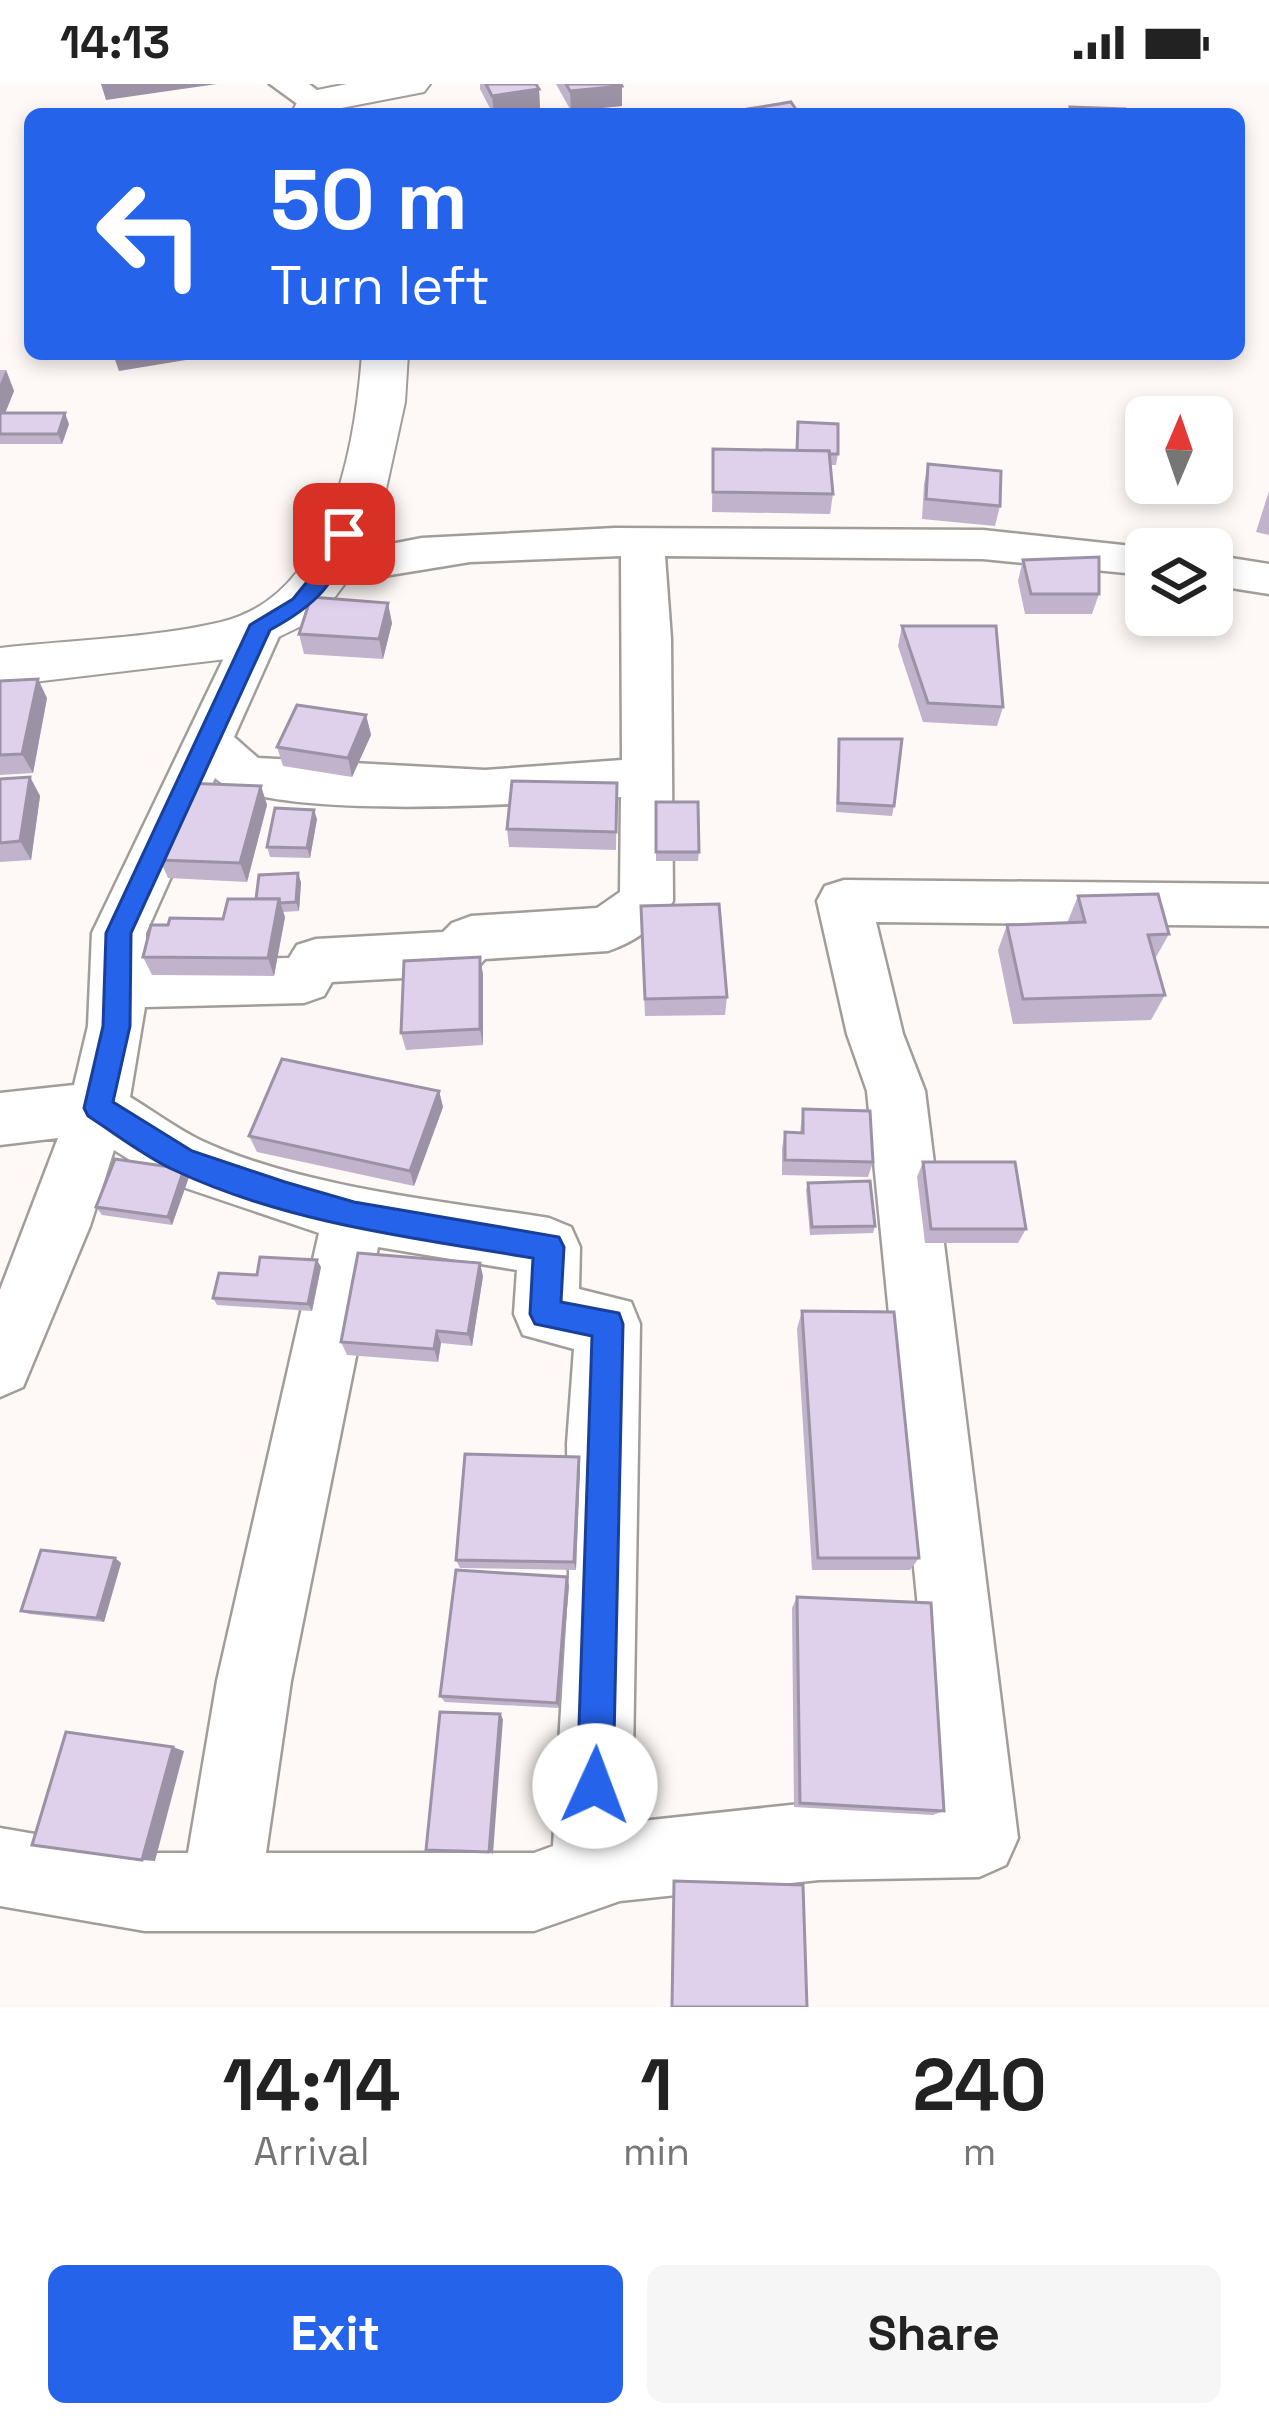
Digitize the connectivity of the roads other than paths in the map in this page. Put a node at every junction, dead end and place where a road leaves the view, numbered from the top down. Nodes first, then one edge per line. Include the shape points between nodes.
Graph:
1 (410, 84) edge
2 (304, 100) edge
3 (385, 360) edge
4 (642, 542) junction
5 (1125, 557) edge
6 (329, 570) junction
7 (1233, 573) edge
8 (1269, 579) edge
9 (261, 625) junction
10 (0, 667) edge
11 (208, 743) junction
12 (644, 777) junction
13 (1269, 904) edge
14 (117, 985) junction
15 (98, 1108) junction
16 (0, 1119) edge
17 (354, 1215) junction
18 (0, 1365) edge
19 (0, 1867) edge
20 (591, 1872) junction
21 (221, 1893) junction

1 - 2 main road
3 - 6 main road via 359,498
4 - 5 street via 924,541
4 - 6 street via 456,552
4 - 12 street
6 - 9 main road via 301,604
7 - 8 street
9 - 10 main road via 235,640
9 - 11 street
11 - 12 street via 245,776 346,785 485,789
11 - 14 street via 118,933
12 - 14 street via 646,902 608,929 471,938 457,953 316,961 304,980
13 - 20 street via 844,901 896,1091 979,1838 819,1841 620,1862
14 - 15 street
15 - 16 street
15 - 17 street via 183,1161
15 - 18 street
17 - 20 street via 549,1247 546,1314 608,1324
17 - 21 street via 254,1681
19 - 21 street via 146,1892
20 - 21 street via 534,1892

